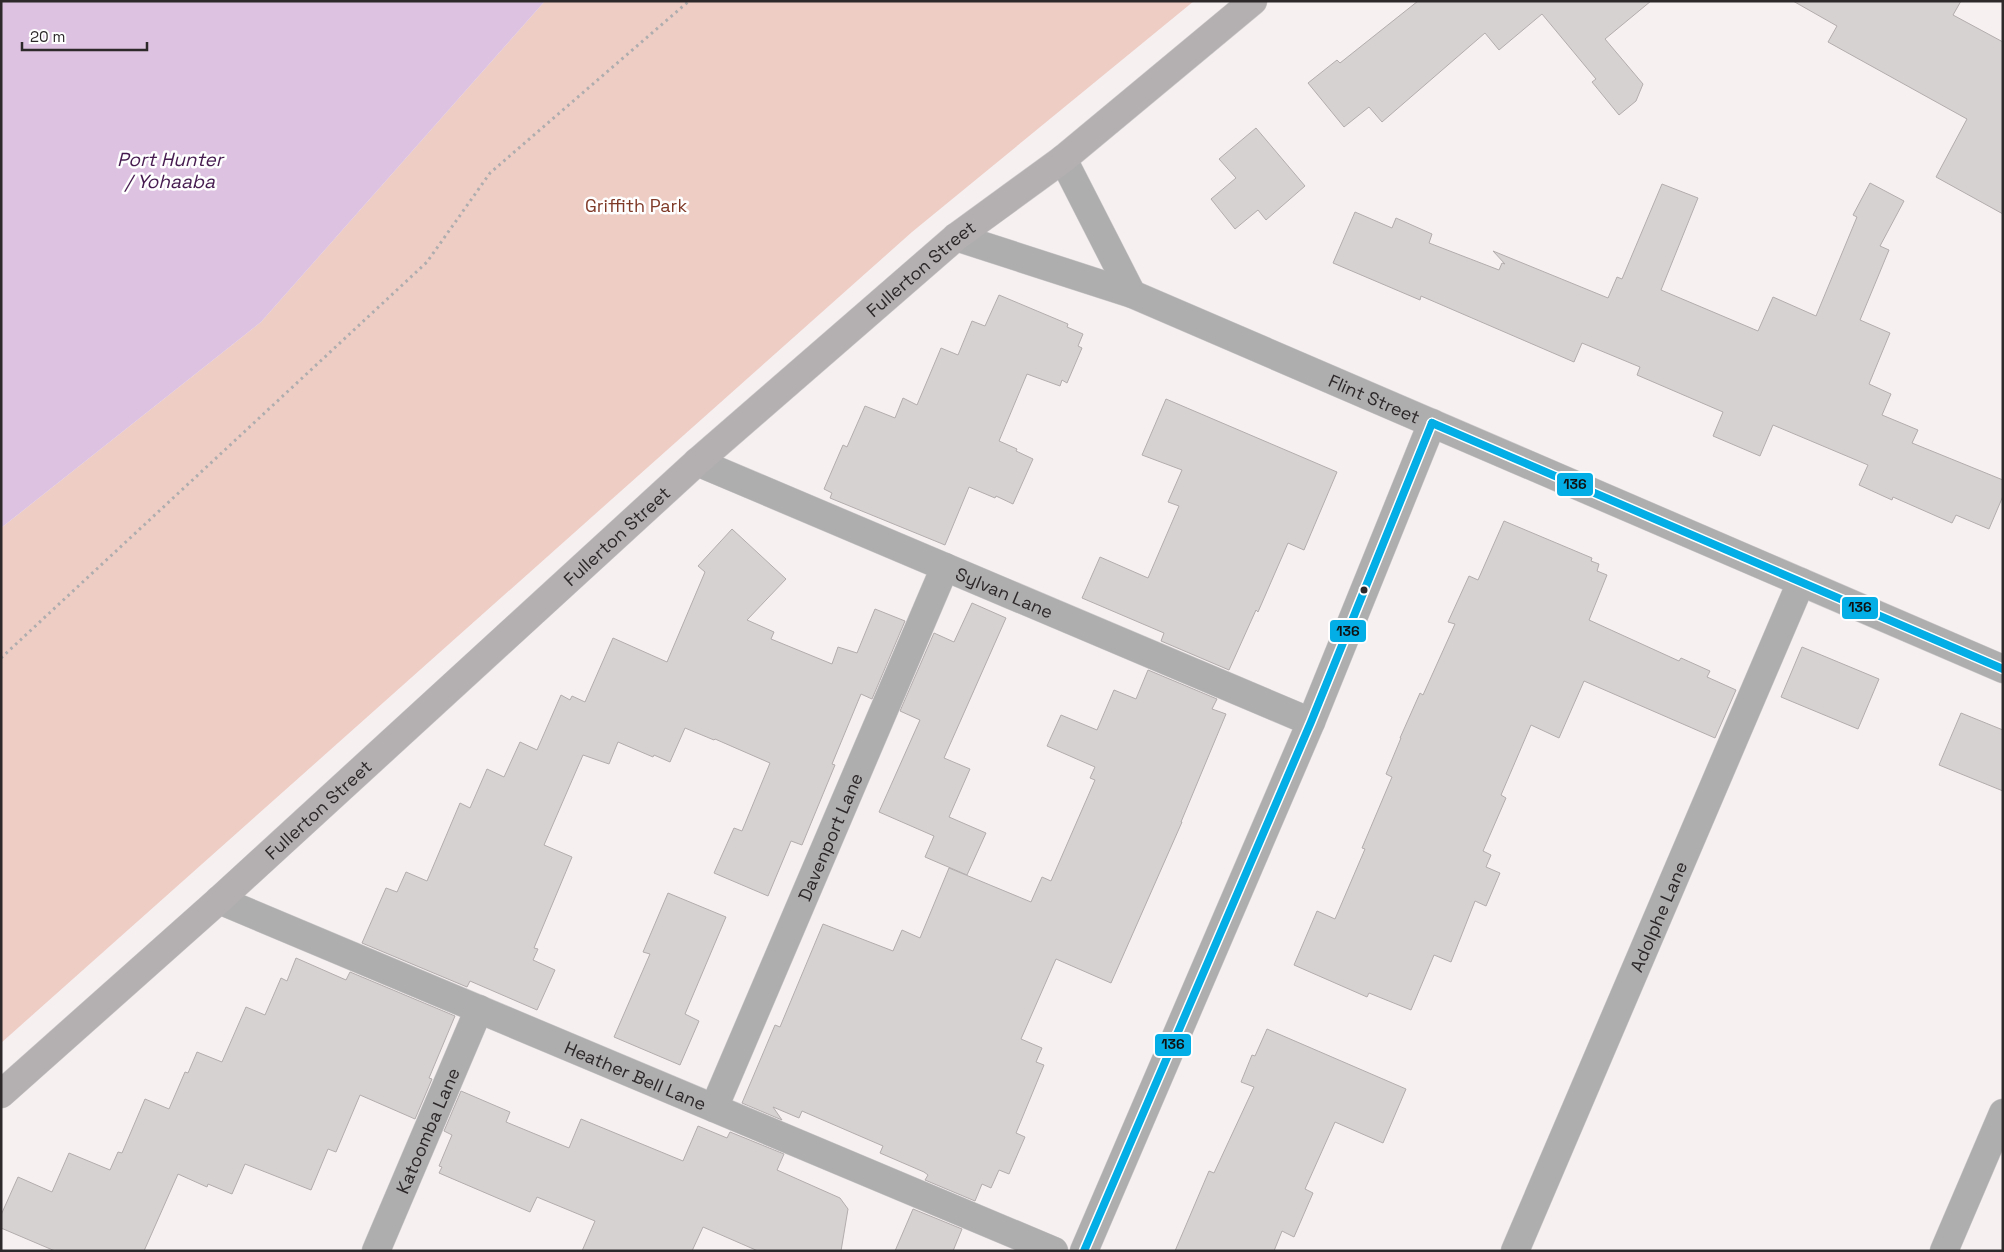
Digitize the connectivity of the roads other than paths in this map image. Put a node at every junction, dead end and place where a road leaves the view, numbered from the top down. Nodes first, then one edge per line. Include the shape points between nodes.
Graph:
1 (1254, 1) edge
2 (1063, 159) junction
3 (956, 237) junction
4 (1132, 294) junction
5 (1432, 423) junction
6 (697, 462) junction
7 (945, 566) junction
8 (1802, 582) junction
9 (2003, 669) edge
10 (1311, 722) junction
11 (219, 900) junction
12 (479, 1009) junction
13 (1, 1094) edge
14 (714, 1108) junction
15 (2003, 1113) edge
16 (376, 1251) edge
17 (1054, 1251) edge
18 (1084, 1251) edge
19 (1515, 1251) edge
20 (1944, 1251) edge

1 - 2 main road, Fullerton Street
2 - 3 main road, Fullerton Street
2 - 4 street
3 - 4 street, Flint Street
3 - 6 main road, Fullerton Street
4 - 5 street, Flint Street
5 - 8 street, Flint Street
5 - 10 street
6 - 7 street, Sylvan Lane
6 - 11 main road, Fullerton Street
7 - 10 street, Sylvan Lane
7 - 14 street, Davenport Lane
8 - 9 street, Flint Street
8 - 19 street, Adolphe Lane
10 - 18 street
11 - 12 street, Heather Bell Lane
11 - 13 main road, Fullerton Street
12 - 14 street, Heather Bell Lane
12 - 16 street, Katoomba Lane
14 - 17 street, Heather Bell Lane
15 - 20 street

